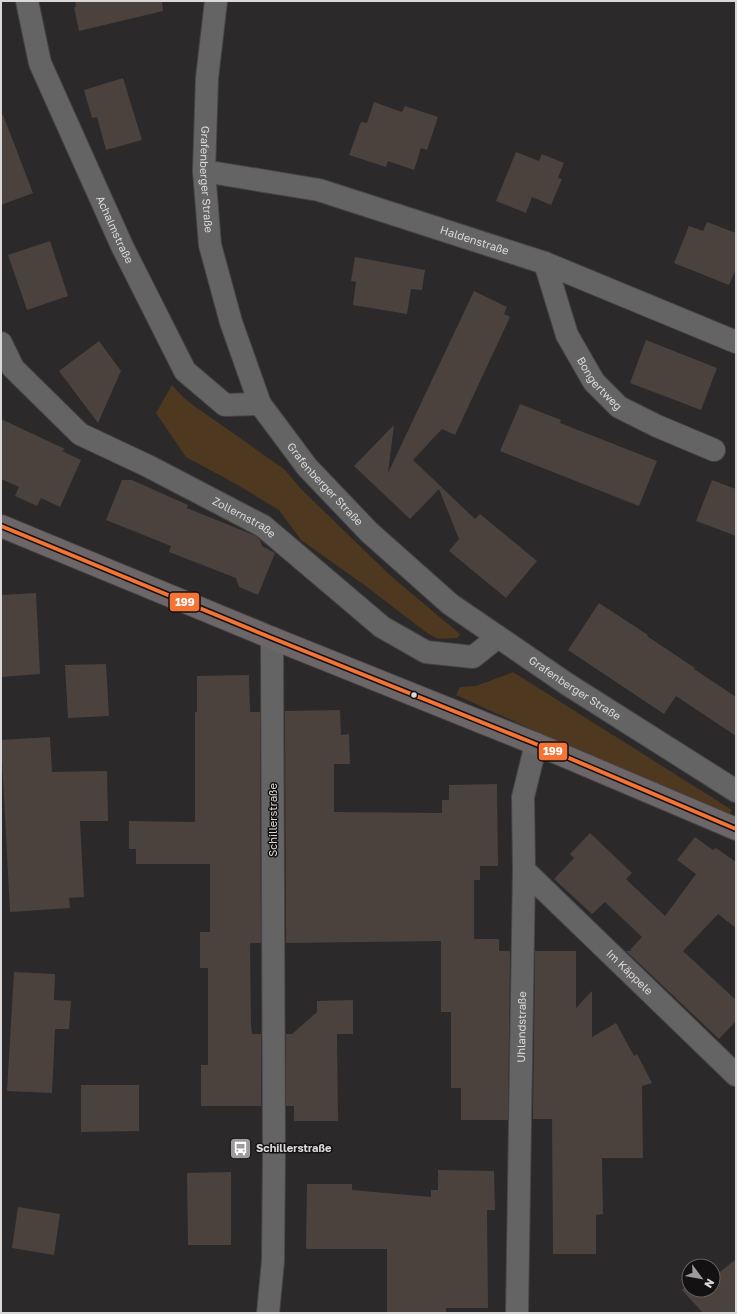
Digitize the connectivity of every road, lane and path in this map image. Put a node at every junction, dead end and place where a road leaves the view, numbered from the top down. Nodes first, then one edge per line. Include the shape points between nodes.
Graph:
1 (28, 1) edge
2 (216, 1) edge
3 (204, 171) junction
4 (544, 263) junction
5 (736, 342) edge
6 (1, 343) edge
7 (260, 404) junction
8 (714, 450) dead end
9 (1, 526) edge
10 (498, 637) junction
11 (272, 638) junction
12 (536, 744) junction
13 (736, 791) edge
14 (736, 829) edge
15 (524, 870) junction
16 (736, 1075) edge
17 (268, 1313) edge
18 (517, 1313) edge

1 - 7 street, Achalmstraße via 40,63 122,246 185,371 225,405
2 - 3 street, Grafenberger Straße via 207,78
3 - 4 street, Haldenstraße via 318,190
3 - 7 street, Grafenberger Straße via 210,246 231,322
4 - 5 street, Haldenstraße
4 - 8 street, Bongertweg via 567,334 594,382 619,407
6 - 10 street, Zollernstraße via 13,368 80,434 263,526 382,627 426,652 472,657
7 - 10 street, Grafenberger Straße via 307,467 368,532 450,604
9 - 11 main road
10 - 13 street, Grafenberger Straße
11 - 12 main road
11 - 17 street, Schillerstraße via 274,1155 273,1261
12 - 14 main road
12 - 15 street, Uhlandstraße via 523,797
15 - 16 street, Im Käppele
15 - 18 street, Uhlandstraße

